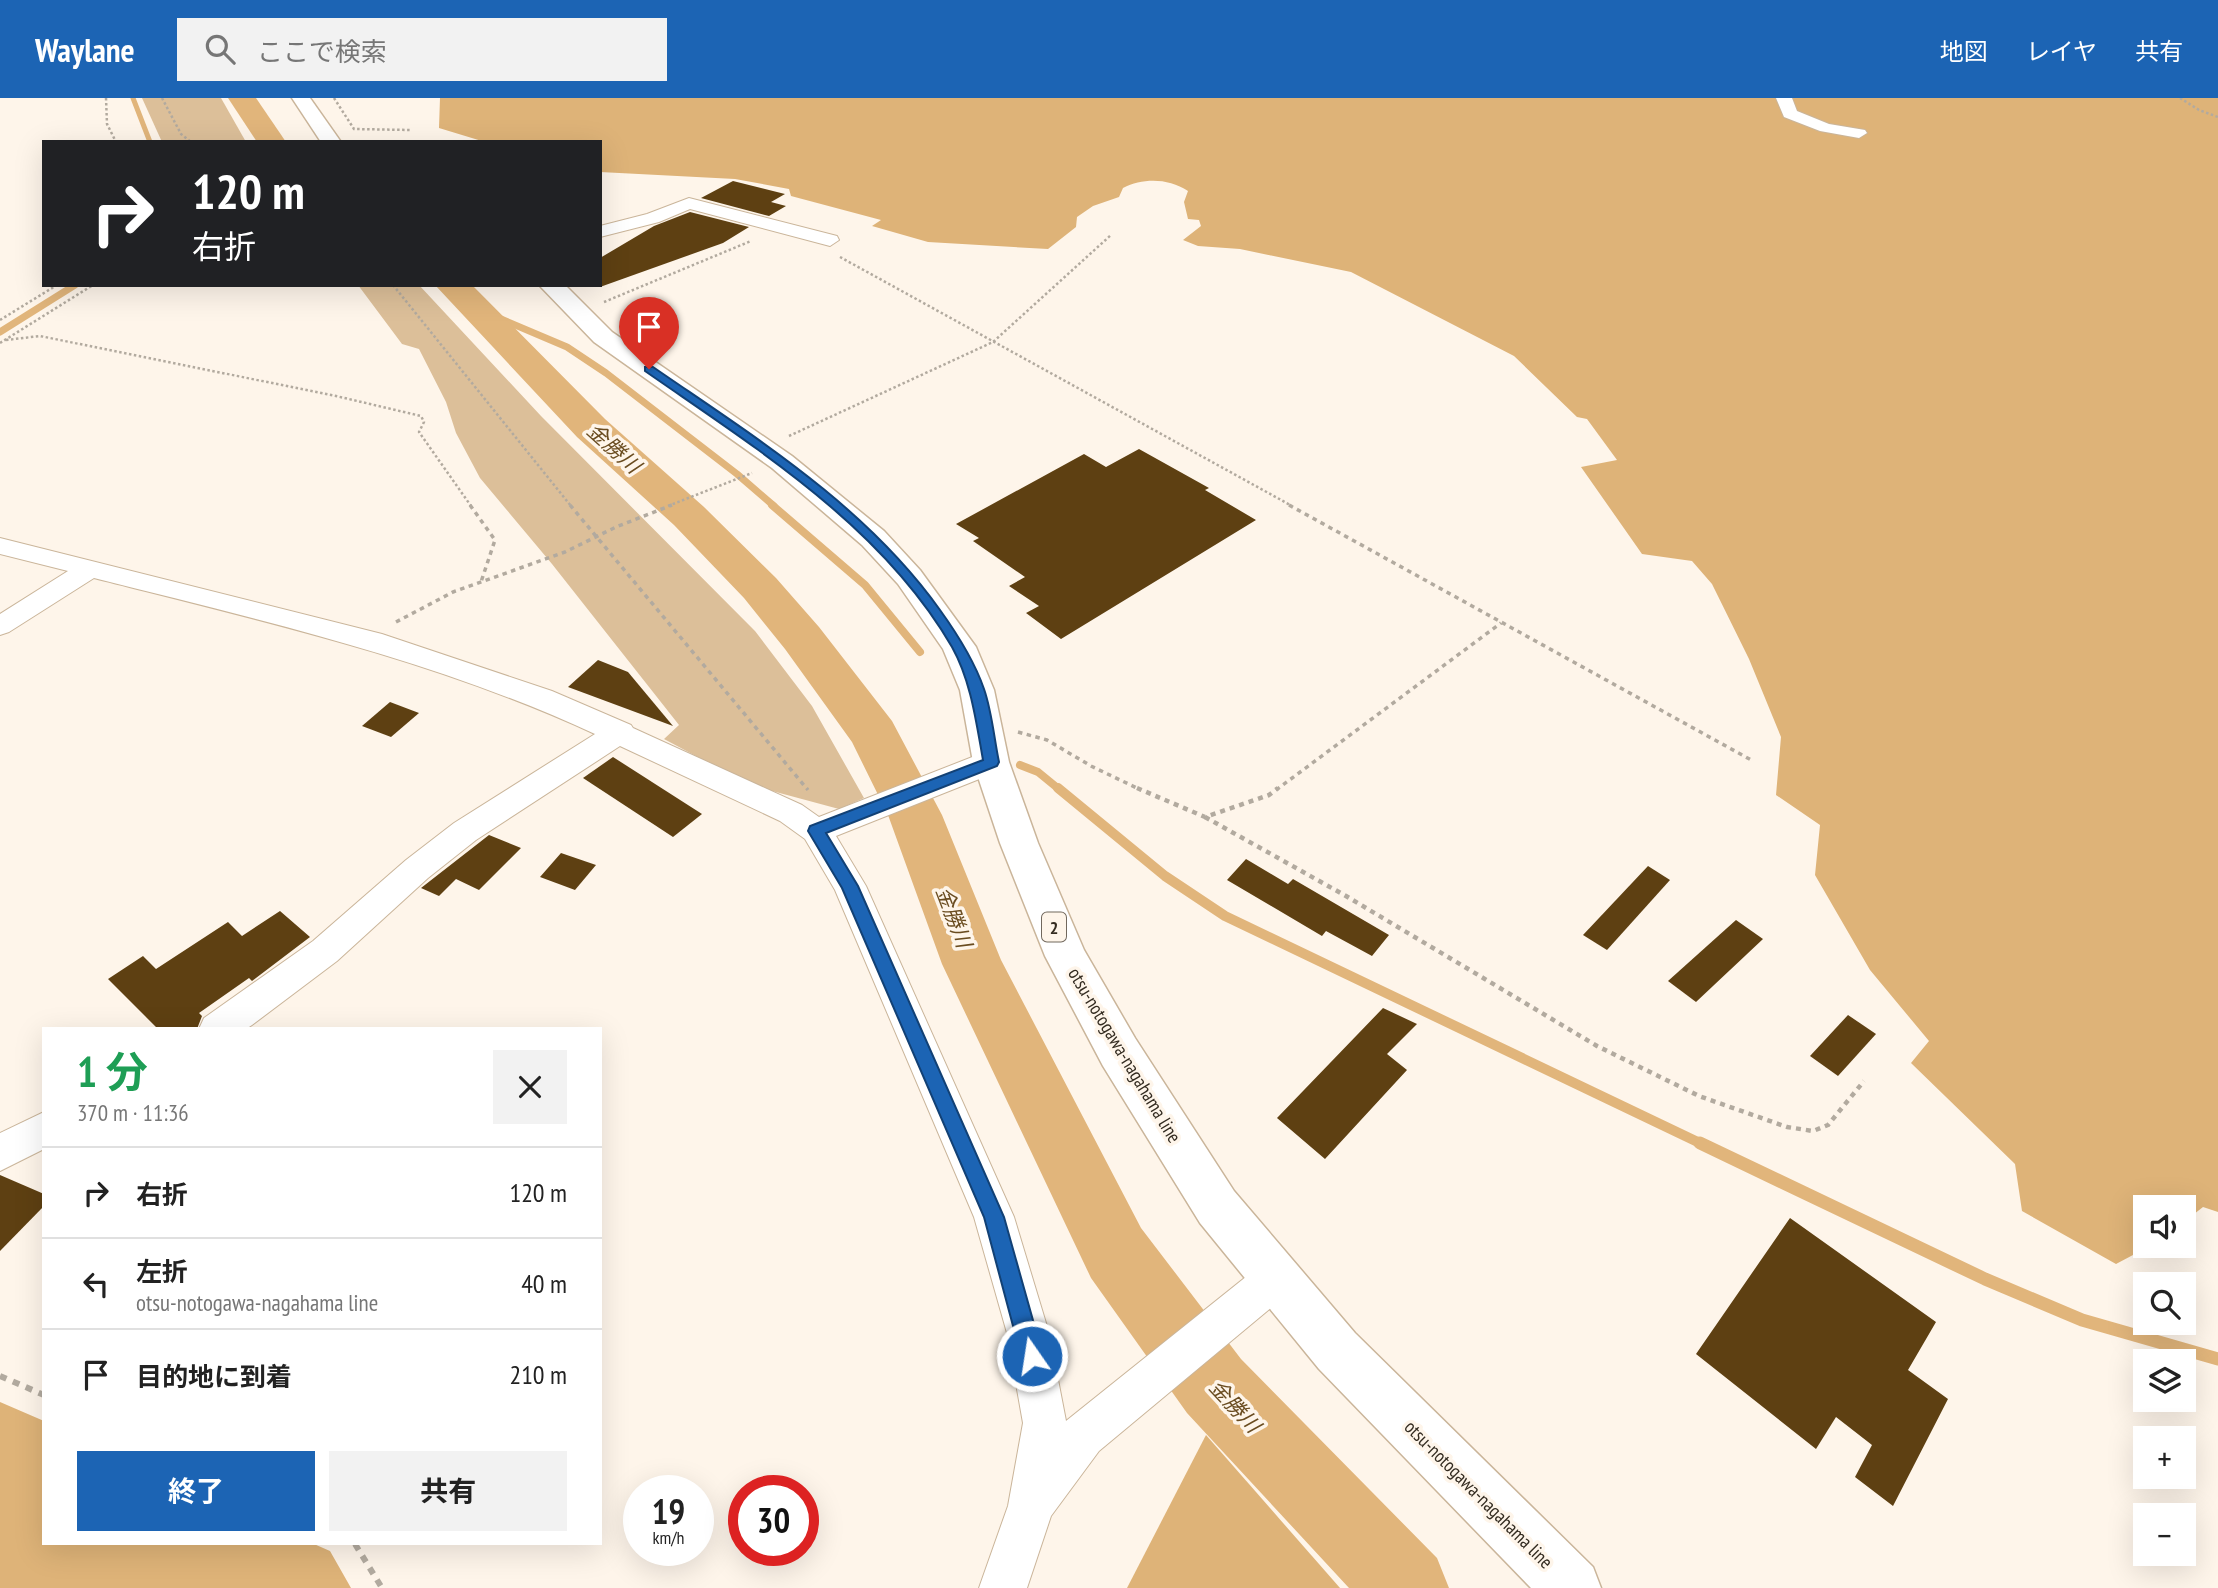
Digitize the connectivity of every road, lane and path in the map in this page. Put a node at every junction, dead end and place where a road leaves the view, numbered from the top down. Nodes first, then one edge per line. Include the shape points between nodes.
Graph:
1 (106, 98) edge
2 (162, 98) edge
3 (302, 98) edge
4 (334, 98) edge
5 (1784, 98) edge
6 (2180, 98) edge
7 (2218, 117) edge
8 (410, 130) dead end
9 (1859, 133) dead end
10 (115, 140) edge
11 (188, 140) edge
12 (330, 140) edge
13 (602, 231) edge
14 (777, 232) junction
15 (1111, 235) dead end
16 (830, 246) joint
17 (54, 287) edge
18 (90, 287) edge
19 (395, 287) edge
20 (602, 287) edge
21 (602, 287) edge
22 (564, 299) edge
23 (0, 320) edge
24 (6, 340) junction
25 (993, 342) junction
26 (0, 343) edge
27 (758, 460) junction
28 (596, 536) junction
29 (0, 546) edge
30 (90, 569) junction
31 (481, 582) junction
32 (1501, 623) junction
33 (0, 626) edge
34 (368, 639) junction
35 (621, 732) junction
36 (983, 754) junction
37 (1753, 761) dead end
38 (1205, 817) junction
39 (832, 825) junction
40 (220, 1027) edge
41 (1864, 1081) dead end
42 (42, 1130) edge
43 (0, 1153) edge
44 (1264, 1287) junction
45 (0, 1376) edge
46 (42, 1394) edge
47 (1031, 1506) junction
48 (356, 1545) edge
49 (382, 1588) edge
50 (1003, 1588) edge
51 (1572, 1588) edge

1 - 10 path via 107,124
2 - 11 path
3 - 12 main road
4 - 8 path via 354,129
5 - 9 street via 1790,114 1826,128
6 - 7 path
13 - 14 street via 689,203
14 - 16 street
14 - 20 path
15 - 25 path
16 - 25 path
17 - 23 path
18 - 24 path
19 - 28 path
21 - 22 path
22 - 27 main road, otsu-notogawa-nagahama line / 2 via 603,337
24 - 26 path
24 - 31 path via 40,337 421,416 424,422 419,432 495,540
25 - 27 path
25 - 32 path
27 - 28 path
27 - 36 main road, otsu-notogawa-nagahama line / 2 via 873,538 909,577 959,647 977,690
28 - 31 path
28 - 39 path via 798,775
29 - 30 street
30 - 33 street
30 - 34 street
31 - 34 path via 420,608
32 - 37 path
32 - 38 path via 1269,795
34 - 35 street via 542,698
35 - 39 street via 791,813
35 - 40 street via 416,869 310,962
36 - 38 path via 1034,733 1123,782
36 - 39 street
36 - 44 main road, otsu-notogawa-nagahama line / 2 via 1072,968
38 - 41 path via 1597,1046 1699,1096 1787,1127 1813,1131 1828,1125
39 - 47 street via 850,886 994,1217 1028,1333 1045,1423
42 - 43 street
44 - 47 street via 1083,1435
44 - 51 main road, otsu-notogawa-nagahama line / 2 via 1337,1350
45 - 46 path
47 - 50 street
48 - 49 path

